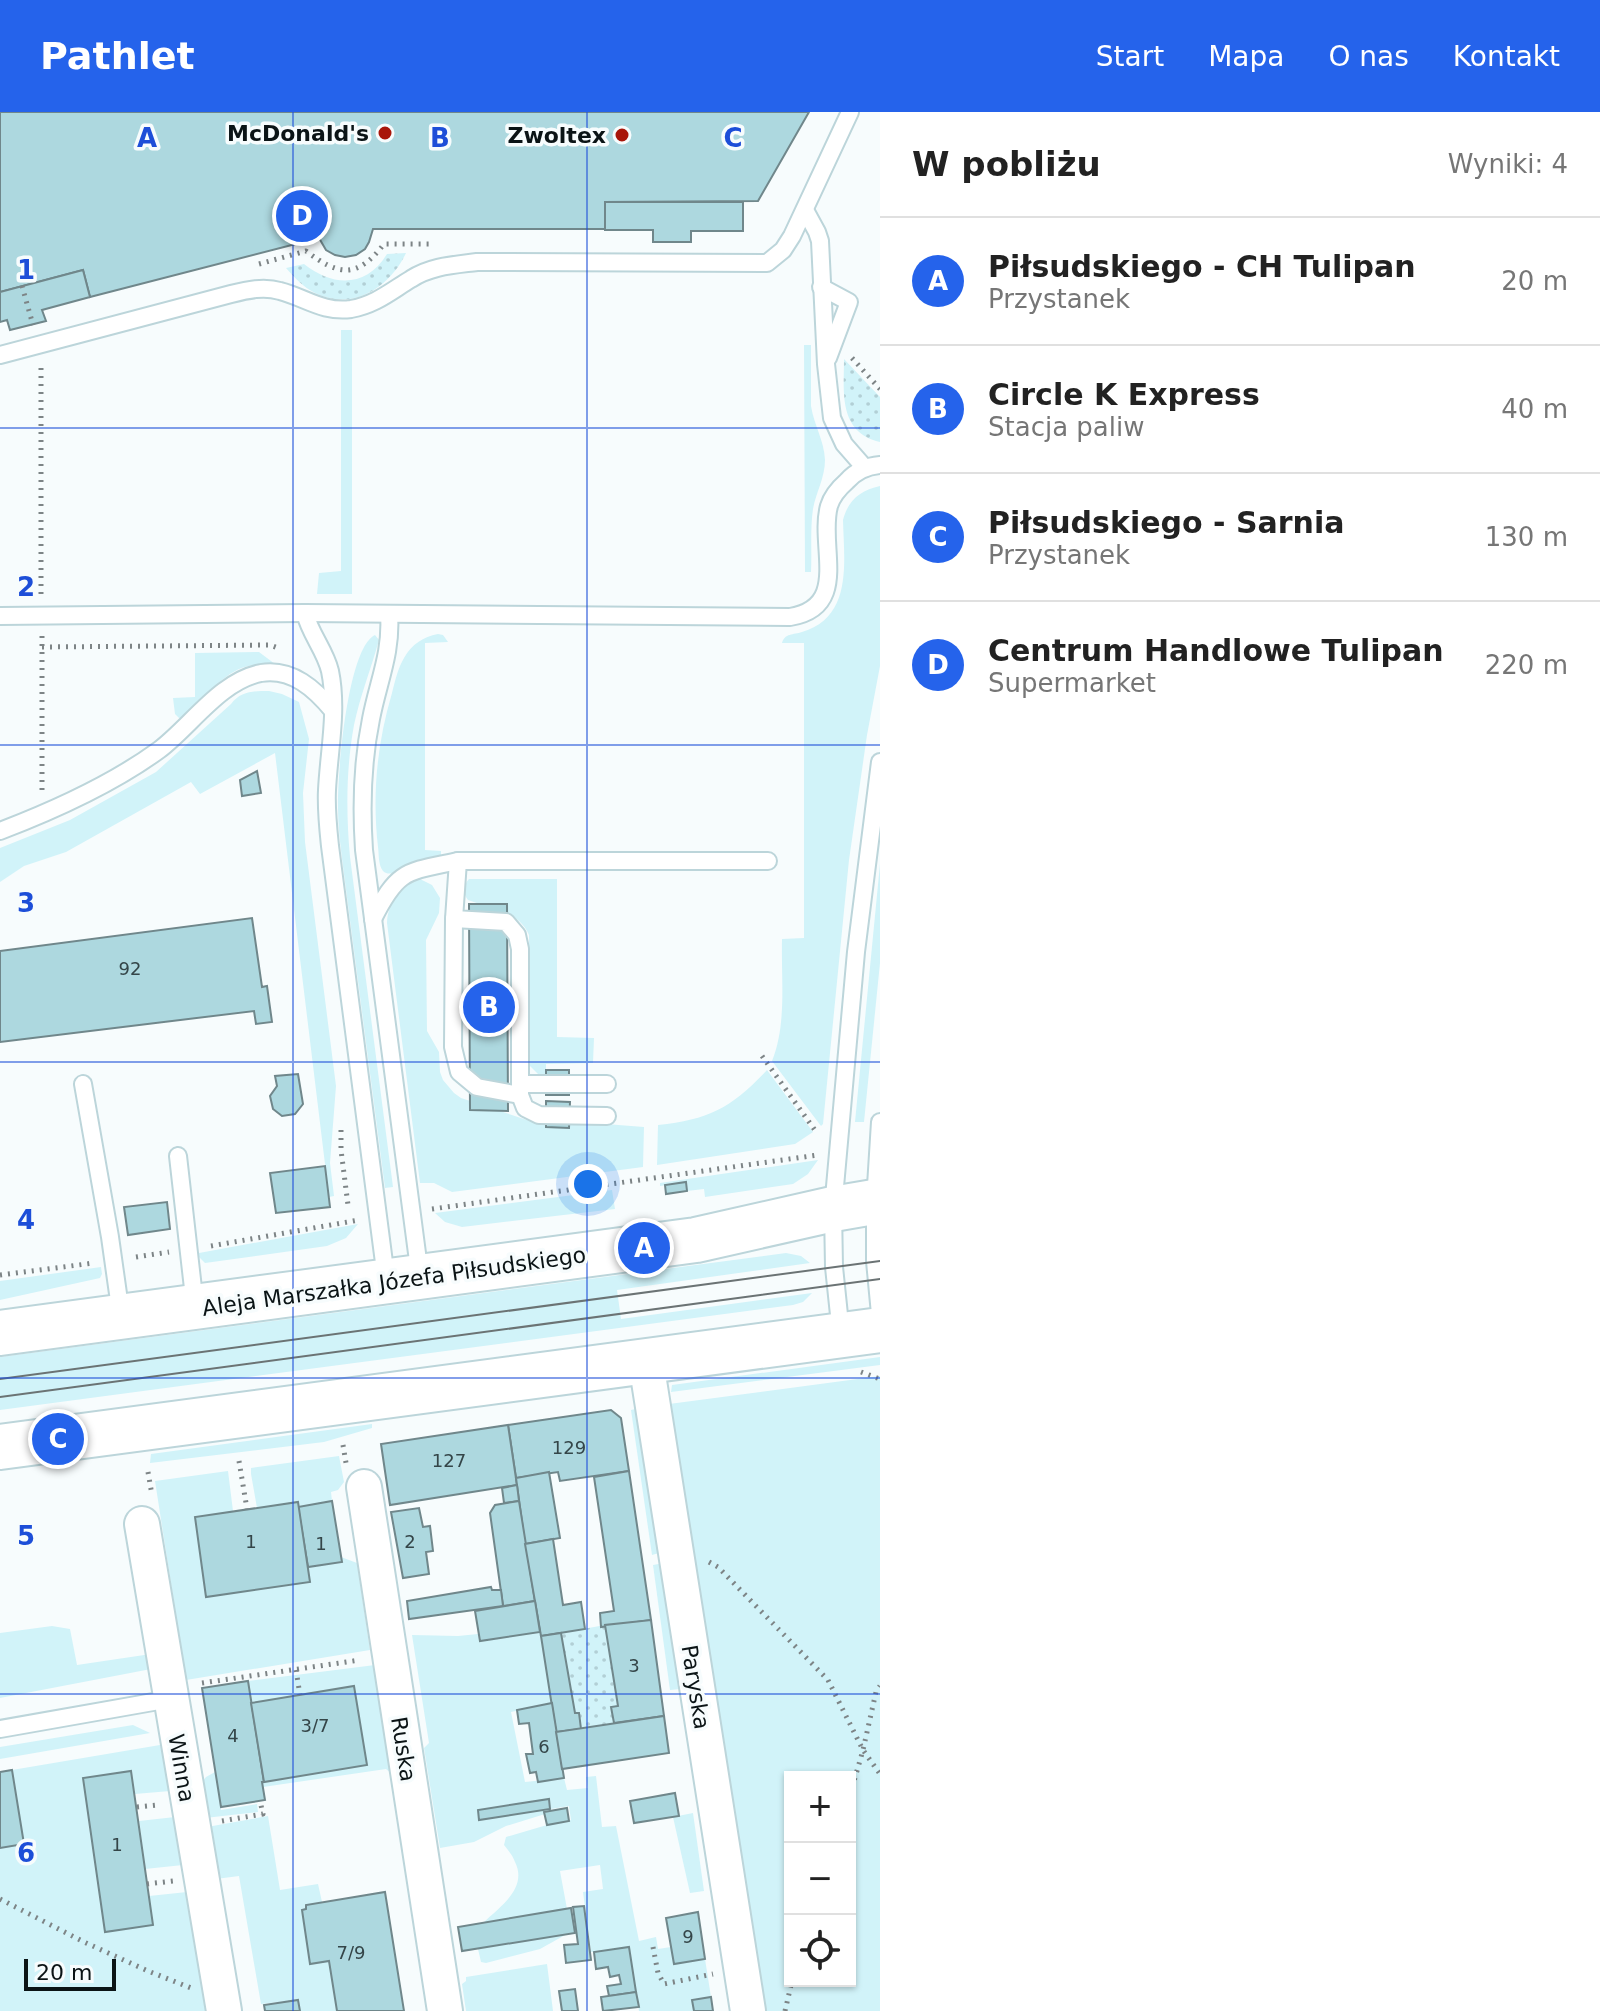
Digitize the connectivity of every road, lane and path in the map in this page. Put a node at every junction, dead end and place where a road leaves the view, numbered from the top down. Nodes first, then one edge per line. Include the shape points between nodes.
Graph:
1 (850, 112) edge
2 (805, 210) junction
3 (431, 244) dead end
4 (245, 268) dead end
5 (22, 286) dead end
6 (821, 287) junction
7 (22, 330) dead end
8 (835, 339) junction
9 (41, 354) dead end
10 (0, 355) edge
11 (826, 364) junction
12 (880, 389) edge
13 (873, 466) edge
14 (305, 613) junction
15 (389, 614) junction
16 (42, 615) junction
17 (0, 616) edge
18 (42, 647) junction
19 (293, 676) junction
20 (333, 711) junction
21 (880, 762) edge
22 (42, 815) junction
23 (0, 831) edge
24 (458, 861) junction
25 (768, 861) dead end
26 (373, 919) junction
27 (454, 919) junction
28 (762, 1056) dead end
29 (83, 1084) dead end
30 (607, 1084) dead end
31 (520, 1090) junction
32 (607, 1116) dead end
33 (342, 1122) dead end
34 (880, 1122) edge
35 (818, 1141) dead end
36 (822, 1155) dead end
37 (178, 1156) dead end
38 (877, 1202) edge
39 (348, 1205) dead end
40 (429, 1209) dead end
41 (833, 1209) junction
42 (403, 1280) junction
43 (195, 1307) junction
44 (880, 1314) edge
45 (121, 1317) junction
46 (0, 1333) edge
47 (861, 1346) edge
48 (646, 1362) junction
49 (880, 1379) edge
50 (0, 1447) edge
51 (239, 1461) dead end
52 (148, 1472) dead end
53 (364, 1487) dead end
54 (247, 1509) dead end
55 (147, 1513) joint
56 (675, 1555) junction
57 (352, 1661) dead end
58 (296, 1670) junction
59 (202, 1683) dead end
60 (880, 1686) edge
61 (300, 1695) dead end
62 (170, 1699) junction
63 (0, 1729) edge
64 (863, 1750) junction
65 (856, 1774) edge
66 (880, 1774) edge
67 (260, 1801) dead end
68 (219, 1822) dead end
69 (0, 1899) edge
70 (653, 1947) dead end
71 (714, 1973) dead end
72 (791, 1987) edge
73 (197, 1990) dead end
74 (224, 2011) edge
75 (445, 2011) edge
76 (748, 2011) edge
77 (785, 2011) edge

1 - 2 lane
2 - 6 lane via 820,241
2 - 10 lane via 783,250 767,263 477,262 432,269 353,309 258,289
3 - 4 path via 384,244 366,264 348,270 330,267 306,251
5 - 7 path via 35,331
6 - 8 lane via 849,302
6 - 11 lane
8 - 11 lane
8 - 12 path
9 - 16 path
11 - 13 lane via 837,431 853,456
13 - 15 lane via 853,475 829,505 826,589 820,603 798,616
14 - 15 lane
14 - 16 lane
14 - 20 lane via 330,670
15 - 26 lane via 389,646 362,778
16 - 17 lane
16 - 18 path
18 - 19 path via 270,645 286,654
18 - 22 path
19 - 20 lane
19 - 22 lane via 277,672 241,679 162,748
20 - 42 lane via 327,790 330,846
21 - 41 lane via 857,937
22 - 23 lane
24 - 25 lane
24 - 26 lane via 402,877
24 - 27 lane
26 - 42 lane
27 - 31 lane via 453,1047 459,1072 477,1087
27 - 31 lane via 506,922 517,935
28 - 35 path
29 - 45 lane
30 - 31 lane
31 - 32 lane via 525,1108 539,1115
33 - 39 path
34 - 38 lane
36 - 40 path
37 - 43 lane
38 - 41 main road, Aleja Marszałka Józefa Piłsudskiego
38 - 44 lane
41 - 42 main road, Aleja Marszałka Józefa Piłsudskiego via 696,1240
41 - 47 lane via 834,1267
42 - 43 main road, Aleja Marszałka Józefa Piłsudskiego
43 - 45 main road, Aleja Marszałka Józefa Piłsudskiego
45 - 46 main road, Aleja Marszałka Józefa Piłsudskiego
47 - 48 main road
47 - 49 path
48 - 50 main road
48 - 56 street, Paryska
51 - 54 path
52 - 55 path
53 - 75 street, Ruska
55 - 62 street, Winna
56 - 64 path via 694,1555 718,1567 828,1680
56 - 76 street, Paryska
57 - 58 path
58 - 59 path
58 - 61 path
60 - 64 path
62 - 63 lane
62 - 74 street, Winna
64 - 65 path
64 - 66 path
67 - 68 path via 263,1814
69 - 73 path via 135,1966
70 - 71 path via 664,1984
72 - 77 path

